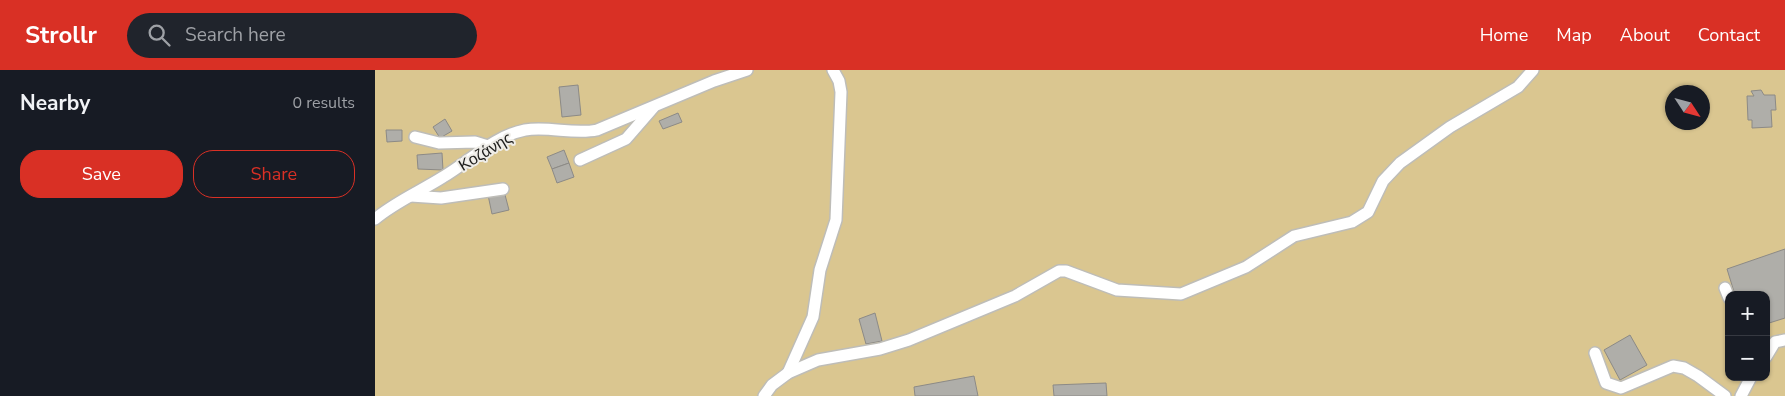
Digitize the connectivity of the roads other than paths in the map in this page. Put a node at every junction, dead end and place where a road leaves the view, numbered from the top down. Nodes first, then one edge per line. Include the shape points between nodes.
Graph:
1 (747, 70) edge
2 (833, 70) edge
3 (1533, 70) edge
4 (654, 107) junction
5 (415, 137) dead end
6 (488, 146) junction
7 (580, 160) dead end
8 (503, 189) dead end
9 (411, 196) junction
10 (375, 219) edge
11 (1595, 353) dead end
12 (788, 373) junction
13 (1749, 381) edge
14 (764, 396) edge
15 (1725, 396) edge
16 (1741, 396) edge

1 - 4 street, Κοζάνης
2 - 12 street via 841,92 836,220 821,270 813,317
3 - 12 street via 1518,87 1400,163 1383,181 1364,216 1346,224 1294,236 1246,267 1186,293 1173,295 1117,290 1059,271 1015,296 909,340 880,349 818,360
4 - 6 street, Κοζάνης via 597,130 529,130 504,137
4 - 7 street via 626,139
5 - 6 street via 439,143 475,142
6 - 9 street, Κοζάνης
8 - 9 street via 441,198
9 - 10 street, Κοζάνης
11 - 15 street via 1606,383 1614,387 1621,388 1673,366 1698,376
12 - 14 street
13 - 16 street

